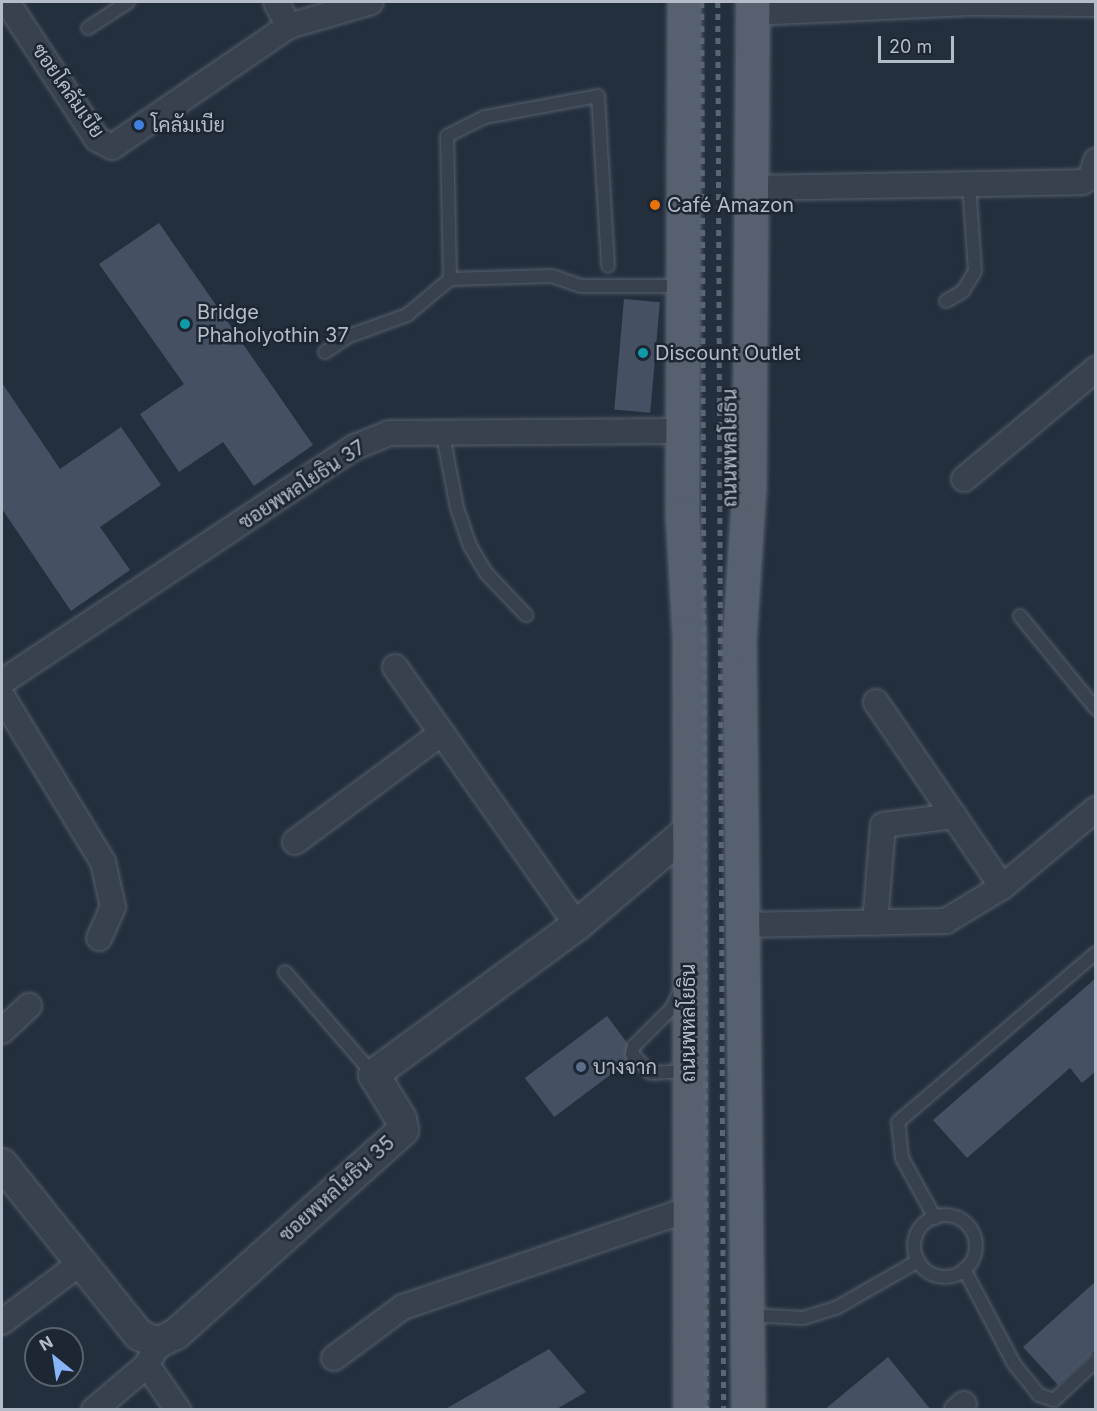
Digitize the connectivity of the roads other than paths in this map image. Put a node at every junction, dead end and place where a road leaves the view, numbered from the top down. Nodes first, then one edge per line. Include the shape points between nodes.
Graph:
1 (7, 2) edge
2 (128, 2) edge
3 (276, 2) edge
4 (371, 2) edge
5 (684, 2) edge
6 (703, 2) edge
7 (1095, 4) edge
8 (744, 5) edge
9 (289, 26) junction
10 (88, 28) dead end
11 (717, 100) junction
12 (1095, 161) edge
13 (969, 184) junction
14 (752, 188) junction
15 (608, 266) dead end
16 (450, 279) junction
17 (685, 286) junction
18 (946, 301) dead end
19 (325, 352) dead end
20 (1095, 369) edge
21 (442, 430) junction
22 (682, 430) junction
23 (964, 479) dead end
24 (526, 615) dead end
25 (1020, 616) dead end
26 (689, 637) junction
27 (739, 641) junction
28 (395, 667) dead end
29 (2, 682) edge
30 (2, 696) edge
31 (876, 702) dead end
32 (1095, 709) edge
33 (442, 733) junction
34 (1095, 809) edge
35 (954, 816) junction
36 (688, 831) junction
37 (295, 842) dead end
38 (1002, 887) junction
39 (875, 923) junction
40 (577, 925) junction
41 (742, 925) junction
42 (687, 936) junction
43 (99, 938) dead end
44 (1095, 953) edge
45 (285, 972) dead end
46 (29, 1006) dead end
47 (2, 1031) edge
48 (688, 1071) junction
49 (374, 1075) junction
50 (2, 1164) edge
51 (689, 1209) junction
52 (935, 1218) junction
53 (918, 1261) junction
54 (82, 1262) junction
55 (964, 1269) junction
56 (748, 1315) junction
57 (2, 1322) edge
58 (153, 1354) junction
59 (334, 1358) dead end
60 (1095, 1361) edge
61 (94, 1410) edge
62 (178, 1410) edge
63 (690, 1410) edge
64 (748, 1410) edge

1 - 9 street, ซอยโคลัมเบีย via 97,139 112,147
2 - 10 lane
3 - 9 street
4 - 9 street, ซอยโคลัมเบีย
5 - 17 main road, ถนนพหลโยธิน
6 - 11 main road, ถนนพหลโยธิน
7 - 8 street
8 - 11 main road, ถนนพหลโยธิน
8 - 14 main road, ถนนพหลโยธิน
11 - 26 main road, ถนนพหลโยธิน via 702,544
11 - 27 main road, ถนนพหลโยธิน via 730,507
12 - 13 street via 1091,177 1082,182
13 - 14 street
13 - 18 lane via 975,271 963,291
14 - 27 main road, ถนนพหลโยธิน via 748,515
15 - 16 lane via 598,96 485,117 447,135
16 - 17 lane via 552,276 581,286
16 - 19 lane via 407,315 349,336
17 - 22 main road, ถนนพหลโยธิน
20 - 23 street
21 - 22 street, ซอยพหลโยธิน 37
21 - 24 lane via 457,508 470,546 487,574
21 - 29 street, ซอยพหลโยธิน 37 via 389,433 356,447
22 - 26 main road, ถนนพหลโยธิน
25 - 32 lane
26 - 36 main road, ถนนพหลโยธิน
27 - 41 main road, ถนนพหลโยธิน
28 - 33 street
30 - 43 street via 103,862 113,907
31 - 35 street
33 - 37 street
33 - 40 street
34 - 38 street
35 - 38 street
35 - 39 street via 883,825
36 - 40 street
36 - 42 main road, ถนนพหลโยธิน
38 - 39 street via 946,921
39 - 41 street
40 - 49 street
41 - 56 main road, ถนนพหลโยธิน
42 - 48 main road, ถนนพหลโยธิน
42 - 48 lane via 680,992 672,1008 634,1046 632,1054 651,1073
44 - 52 lane via 898,1122 896,1137 902,1158
45 - 49 lane
46 - 47 street
48 - 51 main road, ถนนพหลโยธิน
49 - 58 street, ซอยพหลโยธิน 35 via 401,1119 403,1130
50 - 54 street
51 - 59 street via 403,1307
51 - 63 main road, ถนนพหลโยธิน
52 - 53 lane via 915,1238
52 - 55 lane via 953,1216 972,1231 975,1255
53 - 55 lane via 936,1276 948,1277
53 - 56 lane via 837,1308 803,1318
54 - 57 street
54 - 58 street
55 - 60 lane via 1014,1364 1039,1395 1054,1400
56 - 64 main road, ถนนพหลโยธิน
58 - 61 street
58 - 62 street

